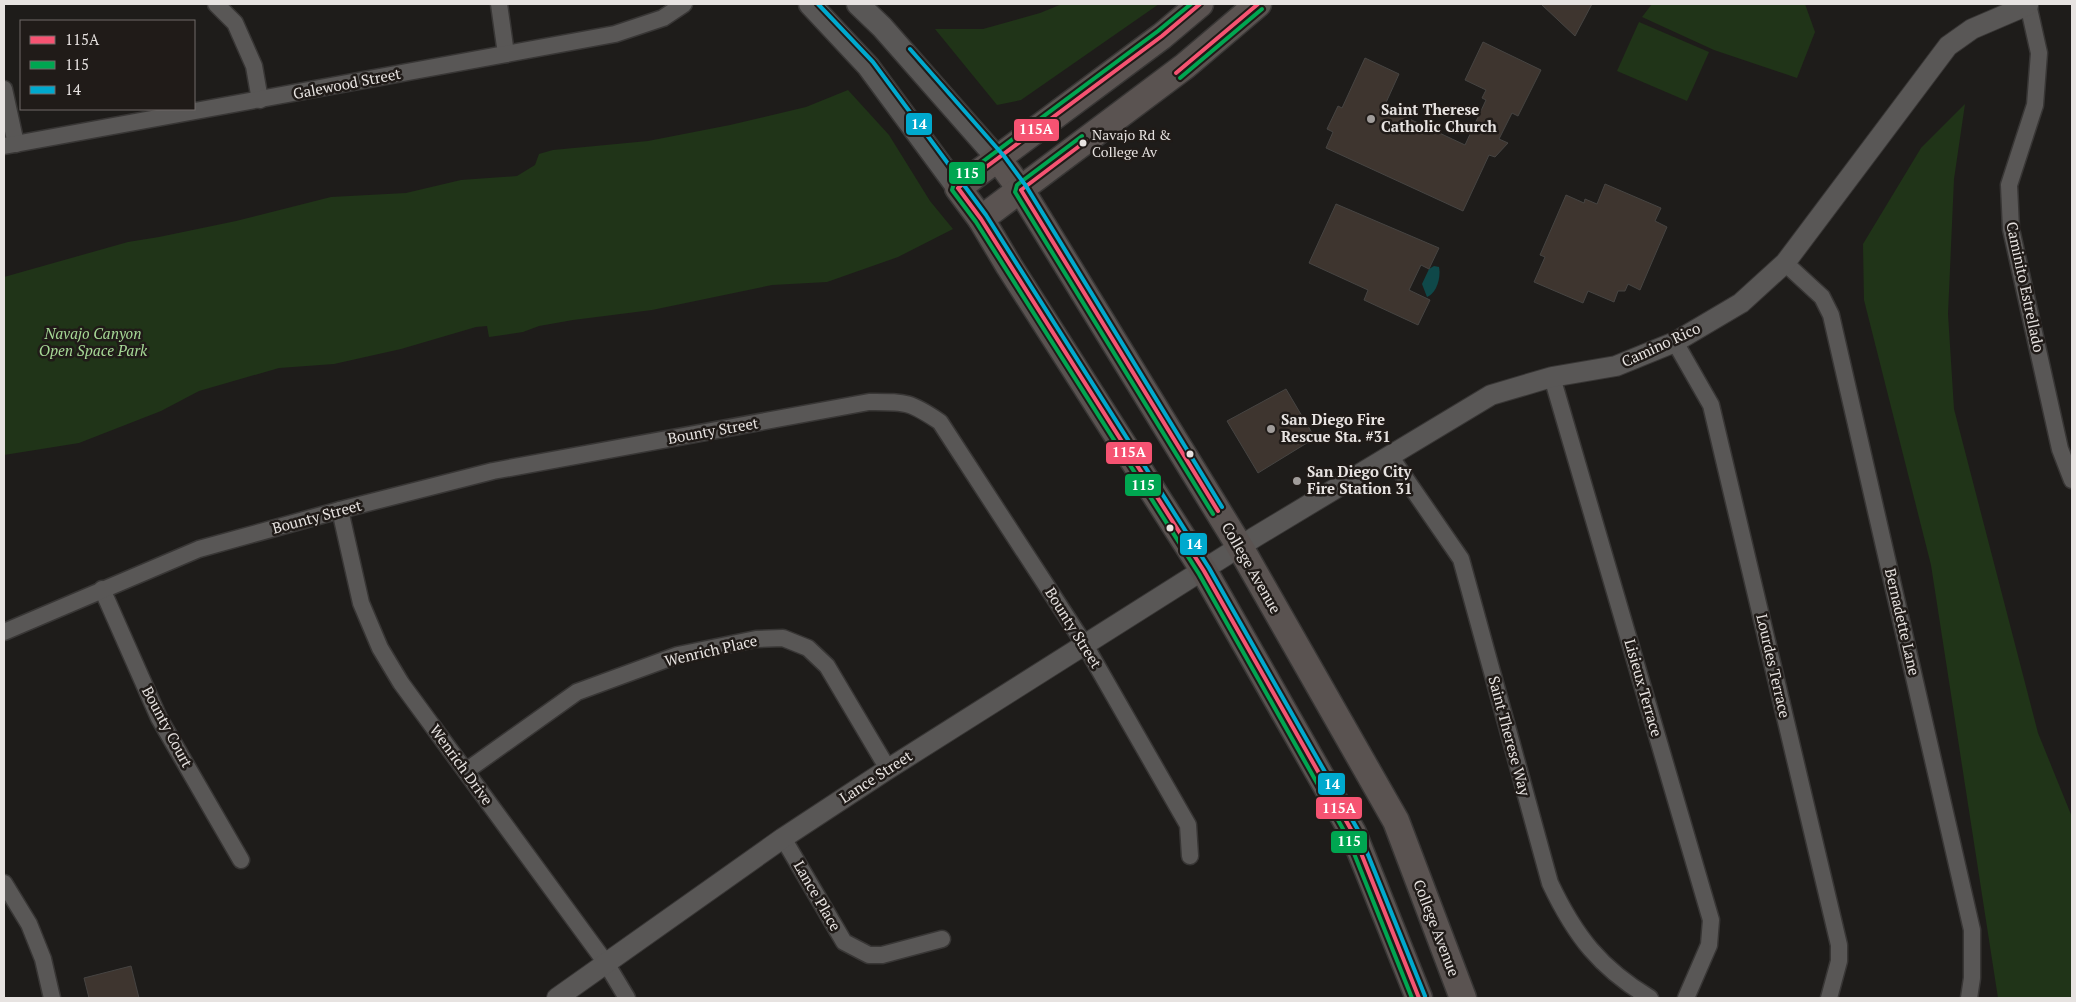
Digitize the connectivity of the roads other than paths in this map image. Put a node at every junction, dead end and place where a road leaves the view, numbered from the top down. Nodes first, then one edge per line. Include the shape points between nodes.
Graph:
1 (216, 4) edge
2 (499, 4) edge
3 (684, 4) edge
4 (810, 4) edge
5 (858, 4) edge
6 (1200, 4) edge
7 (1258, 4) edge
8 (2029, 4) edge
9 (506, 54) junction
10 (4, 89) edge
11 (260, 100) junction
12 (10, 145) edge
13 (998, 160) junction
14 (958, 188) junction
15 (1021, 190) junction
16 (980, 219) junction
17 (1785, 263) junction
18 (1675, 342) junction
19 (1552, 377) junction
20 (2066, 447) edge
21 (1390, 456) junction
22 (2072, 480) edge
23 (340, 510) junction
24 (1240, 547) junction
25 (1204, 571) junction
26 (102, 589) junction
27 (4, 632) edge
28 (1085, 645) junction
29 (888, 769) junction
30 (466, 772) junction
31 (783, 838) junction
32 (1190, 856) dead end
33 (241, 860) dead end
34 (4, 883) edge
35 (942, 938) dead end
36 (606, 963) junction
37 (52, 998) edge
38 (558, 998) edge
39 (627, 998) edge
40 (1418, 998) edge
41 (1463, 998) edge
42 (1650, 998) edge
43 (1686, 998) edge
44 (1829, 998) edge
45 (1969, 998) edge

1 - 11 street via 235,23 254,66
2 - 9 street
3 - 9 street, Galewood Street via 663,18 615,34
4 - 14 main road via 868,66
5 - 13 main road
6 - 13 main road
7 - 15 main road via 1185,66
8 - 17 street, Camino Rico via 1972,29 1948,46
8 - 20 street, Caminito Estrellado via 2039,52 2035,105 2009,185 2011,229
9 - 11 street, Galewood Street
10 - 12 street
11 - 12 street, Galewood Street
13 - 14 main road
13 - 15 main road, College Avenue
14 - 16 main road
15 - 16 main road
15 - 24 main road, College Avenue
16 - 25 main road
17 - 18 street, Camino Rico via 1741,304
17 - 45 street, Bernadette Lane via 1822,297 1831,315 1972,930
18 - 19 street, Camino Rico via 1616,366
18 - 44 street, Lourdes Terrace via 1711,405 1839,945 1839,961
19 - 21 street, Camino Rico via 1491,395
19 - 43 street, Lisieux Terrace via 1711,920 1709,945
20 - 22 street, Caminito Estrellado
21 - 24 street, Camino Rico
21 - 42 street, Saint Therese Way via 1461,559 1537,840 1560,906 1584,943 1624,982
23 - 26 street, Bounty Street via 199,549
23 - 28 street, Bounty Street via 493,471 869,402 902,402 917,406 940,422
23 - 30 street, Wenrich Drive via 361,603 380,648 401,683
24 - 25 street, Camino Rico
24 - 41 main road, College Avenue via 1396,821
25 - 28 street, Lance Street
25 - 40 main road via 1352,833
26 - 27 street, Bounty Street
26 - 33 street, Bounty Court via 159,718
28 - 29 street, Lance Street
28 - 32 street, Bounty Street via 1188,824
29 - 30 street, Wenrich Place via 827,666 808,648 783,638 756,639 678,655 577,692
29 - 31 street, Lance Street
30 - 36 street, Wenrich Drive
31 - 35 street, Lance Place via 844,942 869,954 882,954
31 - 36 street, Lance Street
34 - 37 street via 29,924
36 - 38 street, Lance Street
36 - 39 street, Wenrich Drive

